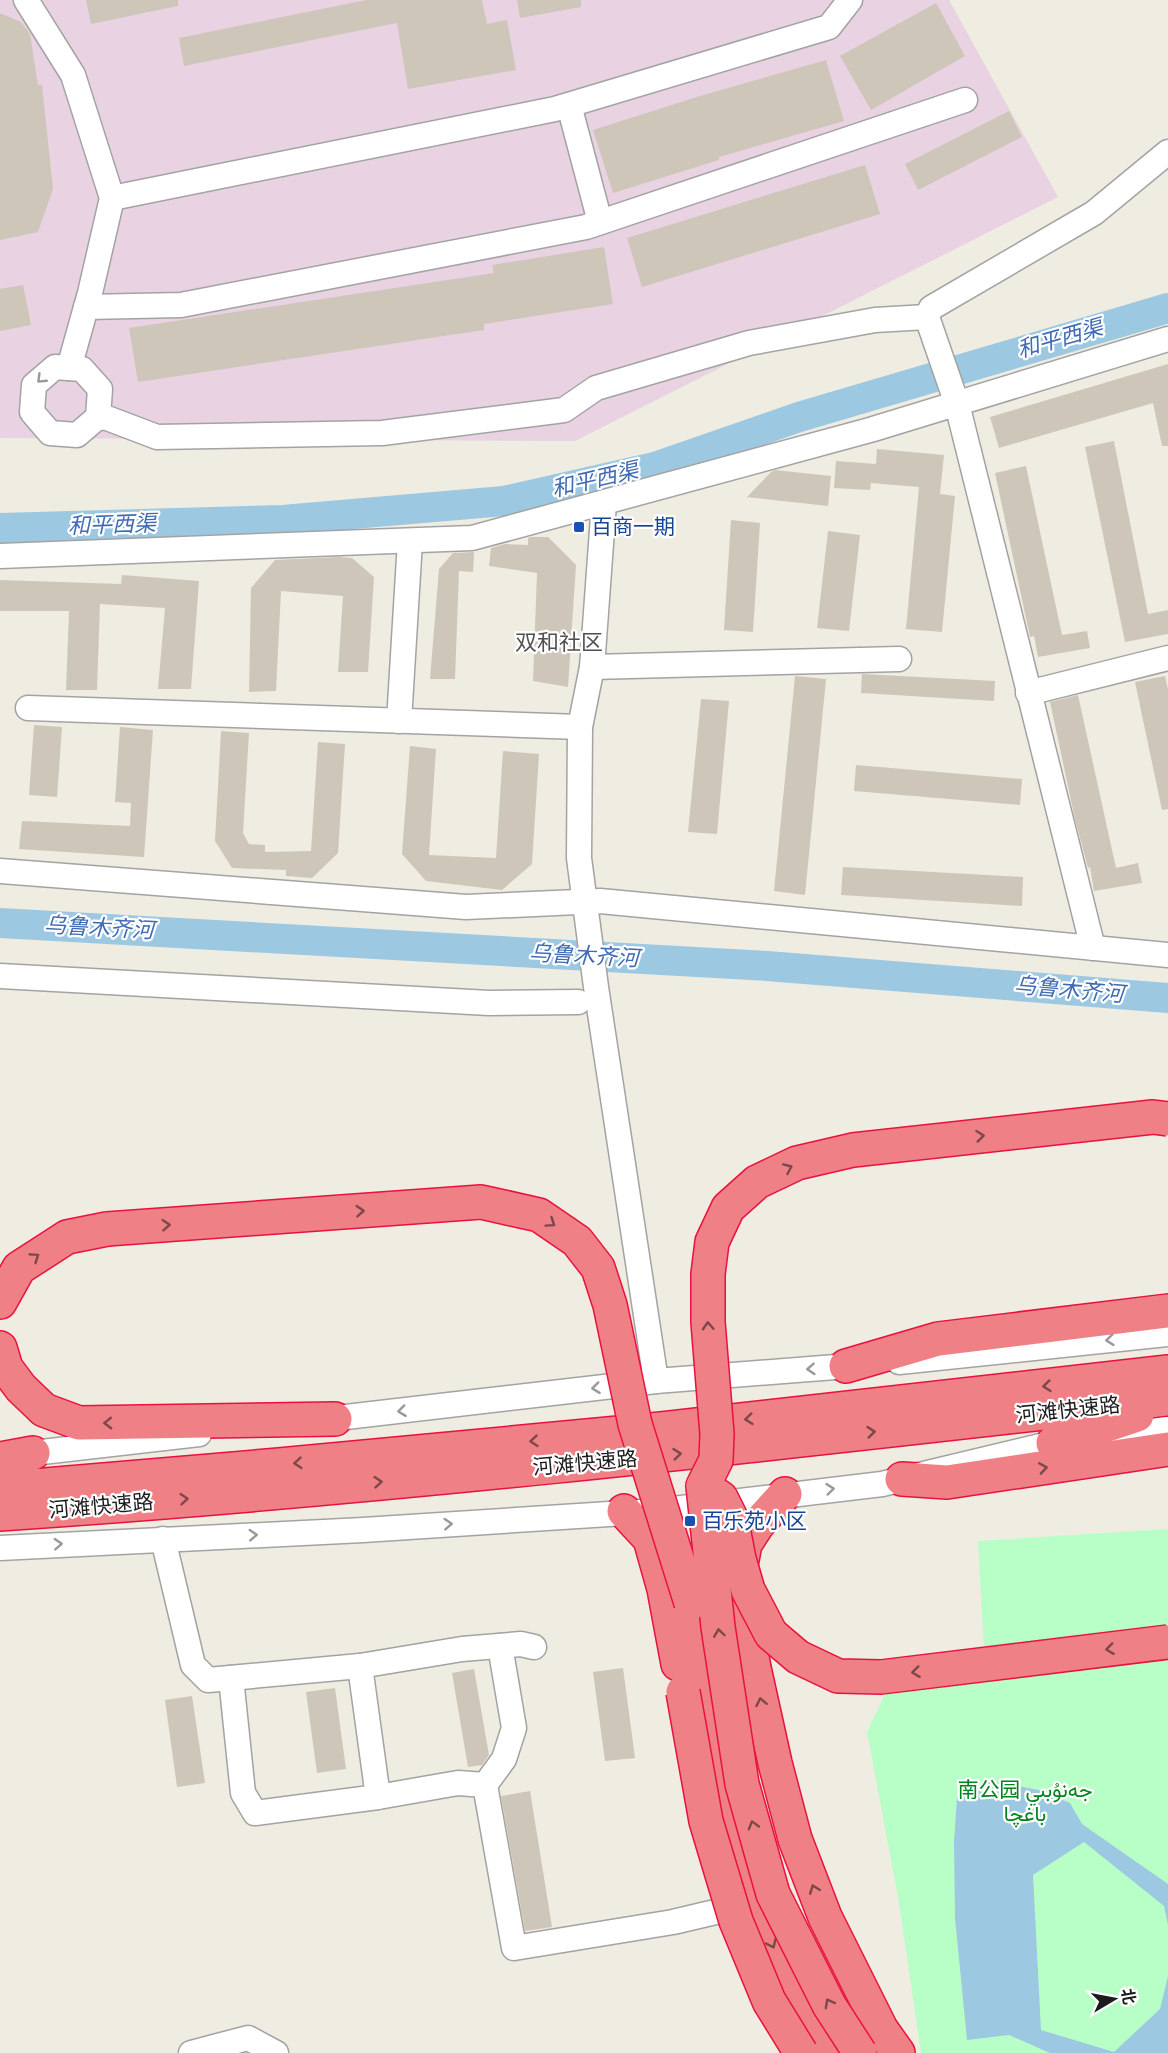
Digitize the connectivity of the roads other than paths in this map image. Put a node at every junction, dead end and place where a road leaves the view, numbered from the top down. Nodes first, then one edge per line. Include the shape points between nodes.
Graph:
1 (26, 0) edge
2 (850, 0) edge
3 (965, 100) dead end
4 (569, 105) junction
5 (1168, 152) edge
6 (112, 198) junction
7 (600, 222) junction
8 (86, 307) junction
9 (929, 323) junction
10 (1168, 339) edge
11 (69, 368) junction
12 (957, 404) junction
13 (98, 417) junction
14 (604, 503) junction
15 (410, 541) junction
16 (0, 556) edge
17 (1168, 658) edge
18 (899, 659) dead end
19 (592, 667) junction
20 (1028, 693) junction
21 (28, 708) dead end
22 (399, 721) junction
23 (580, 727) junction
24 (0, 871) edge
25 (585, 911) junction
26 (1093, 948) junction
27 (1168, 955) edge
28 (0, 976) edge
29 (587, 995) junction
30 (1168, 1119) edge
31 (0, 1302) edge
32 (1168, 1311) edge
33 (1168, 1334) edge
34 (0, 1348) edge
35 (846, 1366) junction
36 (1168, 1372) edge
37 (656, 1381) junction
38 (1168, 1399) edge
39 (1168, 1404) edge
40 (335, 1419) junction
41 (1053, 1443) junction
42 (1165, 1443) edge
43 (0, 1453) edge
44 (33, 1453) junction
45 (0, 1459) edge
46 (902, 1479) junction
47 (0, 1486) edge
48 (703, 1486) junction
49 (785, 1494) junction
50 (624, 1511) junction
51 (0, 1514) edge
52 (164, 1539) junction
53 (0, 1548) edge
54 (1168, 1642) edge
55 (500, 1646) junction
56 (534, 1647) dead end
57 (360, 1666) junction
58 (231, 1678) junction
59 (484, 1785) junction
60 (378, 1797) junction
61 (745, 1905) dead end
62 (191, 2053) edge
63 (276, 2053) edge
64 (801, 2053) edge
65 (831, 2053) edge
66 (860, 2053) edge
67 (898, 2053) edge

1 - 6 street via 73,75
2 - 4 street via 829,27
3 - 7 street
4 - 6 street
4 - 7 street
5 - 9 street via 1094,213 931,308
6 - 8 street
7 - 8 street via 181,305
8 - 11 street
9 - 12 street
9 - 13 street via 875,320 749,342 596,388 564,410 382,434 157,437
10 - 12 street
11 - 13 street via 82,369 100,389
11 -> 13 street via 55,367 34,385 32,412 50,433 77,435
12 - 14 street
12 - 20 street
14 - 15 street via 472,538
14 - 19 street
15 - 16 street
15 - 22 street
17 - 20 street
18 - 19 street
19 - 23 street
20 - 26 street
21 - 22 street
22 - 23 street
23 - 25 street via 579,858
24 - 25 street via 466,907
25 - 26 street via 600,901
25 - 29 street
26 - 27 street
28 - 29 street via 489,1003
29 - 37 street
48 -> 30 highway, bridge via 716,1460 717,1434 708,1322 712,1242 728,1208 757,1182 797,1163 853,1150 1152,1117
31 -> 65 highway, bridge via 19,1268 68,1237 107,1229 481,1203 539,1215 577,1241 598,1268 610,1305 635,1424 691,1603 711,1743 738,1858 800,2005
32 - 35 highway via 938,1339
33 -> 35 street
40 -> 34 highway via 79,1423 44,1410 6,1368
35 -> 37 street
36 -> 47 highway, 河滩快速路 via 661,1430
37 -> 40 street
51 -> 38 highway, 河滩快速路 via 664,1456
39 - 41 highway
40 - 44 street
41 - 42 street
41 - 46 street
46 -> 42 highway via 947,1482
43 - 44 street
44 - 45 highway
49 -> 46 street
54 -> 48 highway, bridge via 881,1677 838,1676 798,1657 771,1634 748,1590 731,1518 721,1498
66 -> 48 highway, bridge via 829,2005 773,1894 741,1784
49 - 50 street
67 -> 49 highway via 881,2029 825,1917 795,1839 754,1668 738,1581 745,1544
52 -> 50 street via 363,1530
50 - 64 highway, bridge via 650,1539 664,1589 706,1821 736,1921 769,2001
53 -> 52 street
52 - 58 street via 193,1665 208,1680
55 - 56 street
55 - 57 street
55 - 59 street via 514,1728 504,1759
57 - 58 street
57 - 60 street
58 - 60 street via 243,1793 255,1813
59 - 60 street via 458,1783
59 - 61 street via 514,1948 674,1922
62 - 63 street via 248,2038

